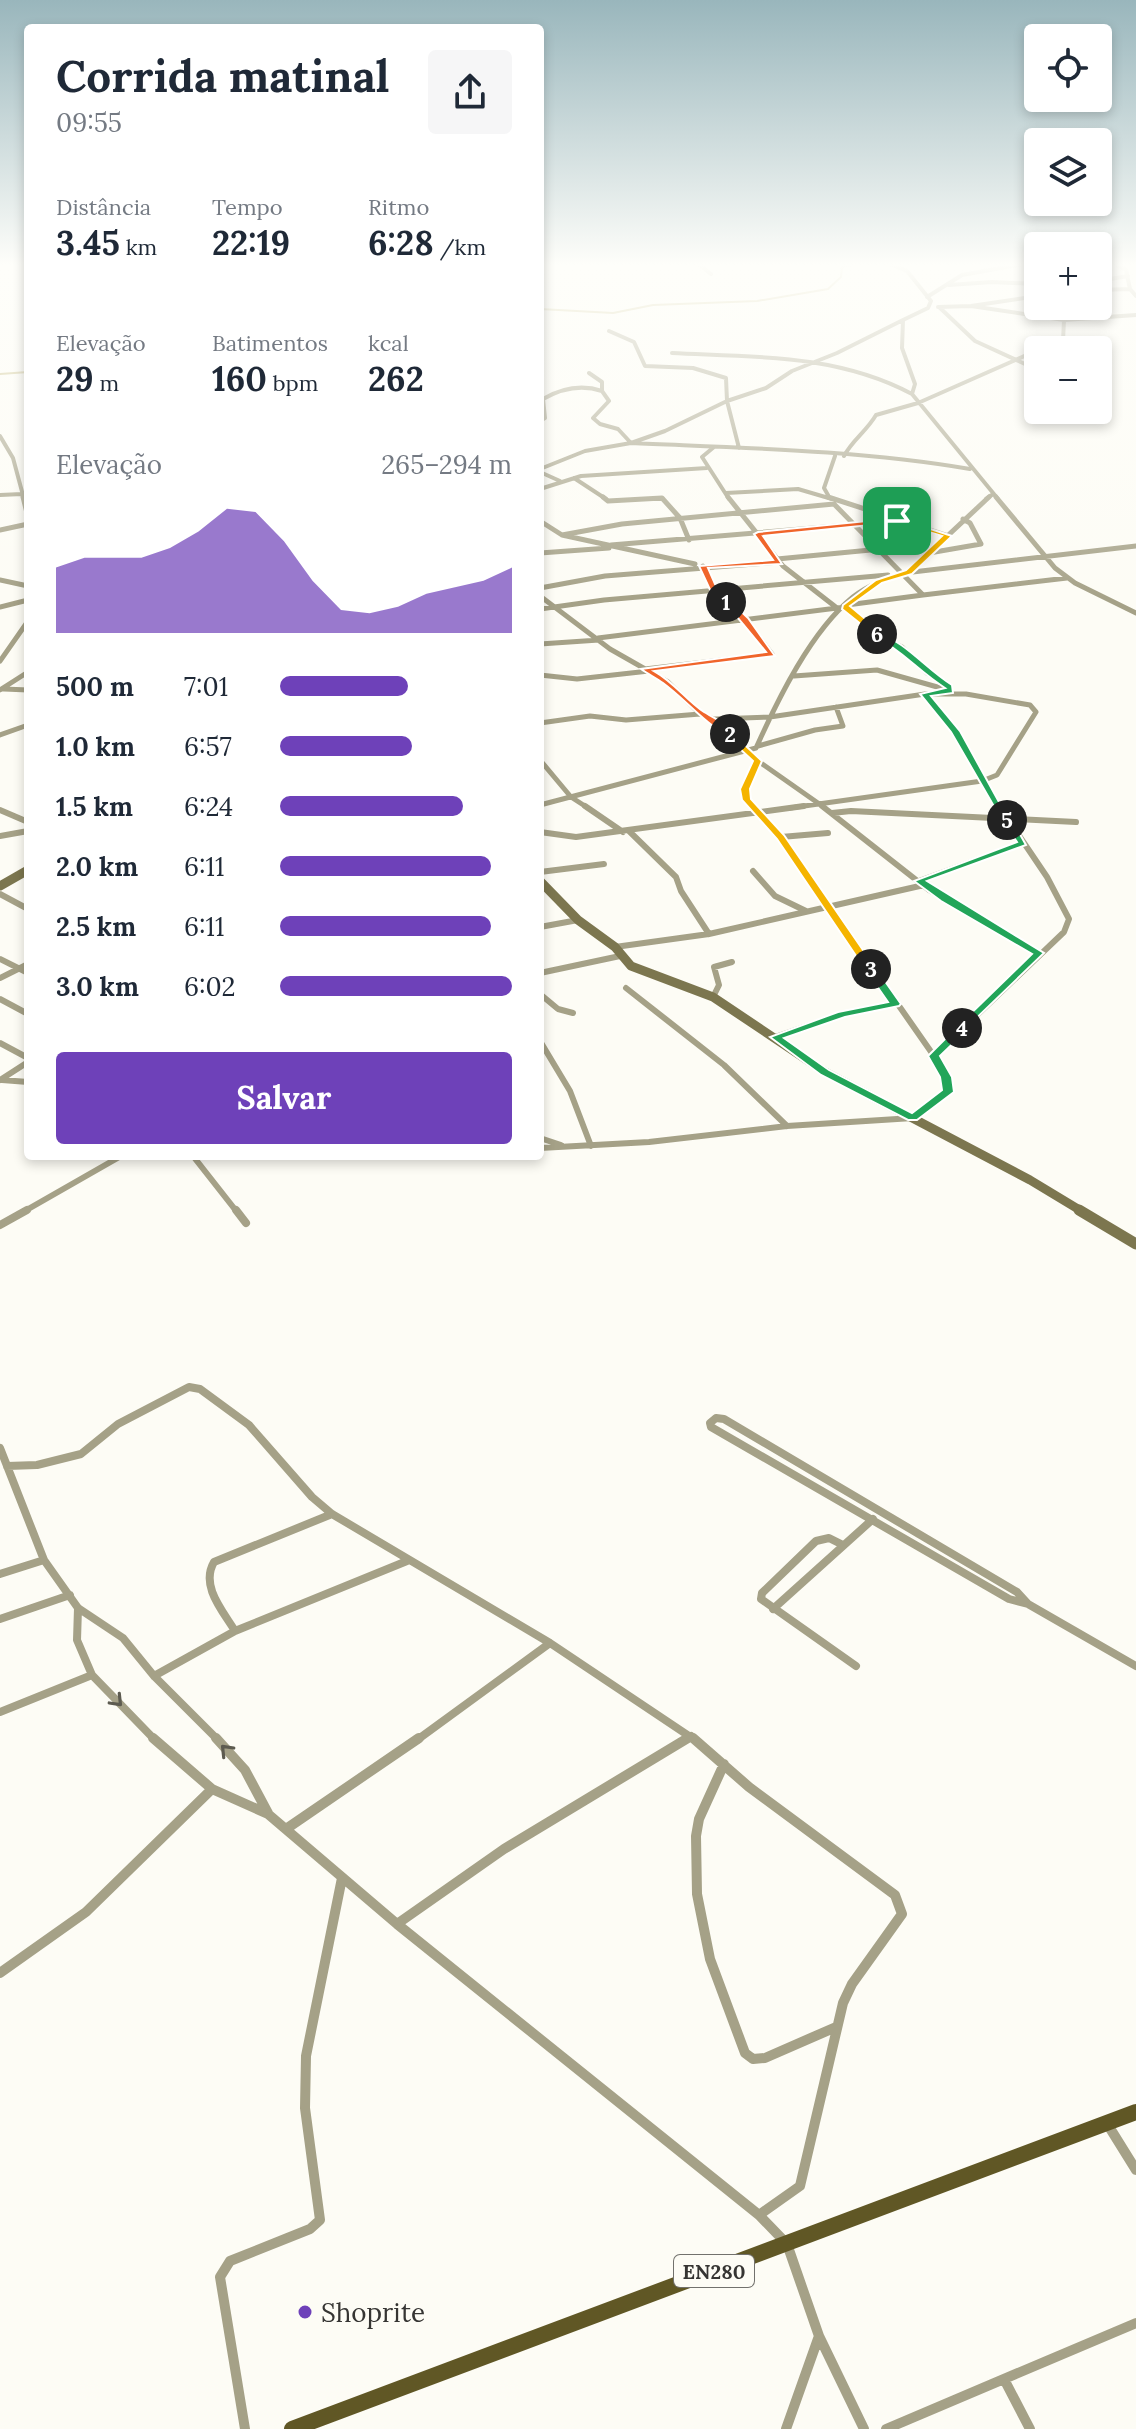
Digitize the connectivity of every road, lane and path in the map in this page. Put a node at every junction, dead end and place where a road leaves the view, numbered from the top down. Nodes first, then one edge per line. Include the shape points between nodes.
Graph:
1 (592, 375) edge
2 (721, 375) edge
3 (785, 375) edge
4 (872, 375) edge
5 (912, 375) edge
6 (980, 375) edge
7 (602, 391) junction
8 (912, 394) junction
9 (544, 398) edge
10 (727, 401) junction
11 (918, 403) junction
12 (0, 436) edge
13 (631, 443) junction
14 (714, 447) junction
15 (739, 448) junction
16 (835, 456) junction
17 (844, 456) junction
18 (962, 459) junction
19 (934, 463) junction
20 (544, 467) edge
21 (707, 468) junction
22 (973, 470) junction
23 (544, 471) edge
24 (574, 478) junction
25 (24, 480) edge
26 (19, 481) junction
27 (560, 481) junction
28 (544, 487) edge
29 (726, 493) junction
30 (22, 494) junction
31 (993, 494) junction
32 (0, 495) edge
33 (828, 495) junction
34 (24, 502) edge
35 (835, 503) junction
36 (737, 512) junction
37 (680, 518) junction
38 (963, 519) junction
39 (897, 521) junction
40 (544, 524) edge
41 (24, 525) edge
42 (856, 525) junction
43 (0, 530) edge
44 (758, 534) junction
45 (562, 535) junction
46 (948, 536) junction
47 (689, 540) junction
48 (613, 546) junction
49 (1136, 546) edge
50 (881, 549) junction
51 (544, 553) edge
52 (929, 553) junction
53 (1044, 556) junction
54 (778, 560) junction
55 (702, 566) junction
56 (906, 572) junction
57 (893, 575) junction
58 (1067, 578) junction
59 (0, 580) edge
60 (24, 585) edge
61 (805, 585) junction
62 (544, 587) edge
63 (715, 592) junction
64 (923, 595) junction
65 (544, 600) edge
66 (24, 601) edge
67 (846, 606) junction
68 (0, 607) edge
69 (552, 607) junction
70 (544, 608) edge
71 (837, 608) junction
72 (1136, 613) edge
73 (745, 619) junction
74 (24, 627) edge
75 (599, 639) junction
76 (544, 644) edge
77 (0, 661) edge
78 (647, 670) junction
79 (24, 675) edge
80 (544, 675) edge
81 (794, 676) junction
82 (1, 690) edge
83 (24, 690) edge
84 (950, 691) junction
85 (925, 694) junction
86 (836, 707) junction
87 (700, 714) junction
88 (770, 717) junction
89 (714, 719) junction
90 (544, 722) edge
91 (24, 726) edge
92 (0, 735) edge
93 (758, 746) junction
94 (748, 751) junction
95 (758, 761) junction
96 (544, 765) edge
97 (982, 781) junction
98 (571, 797) junction
99 (544, 804) edge
100 (821, 804) junction
101 (0, 810) edge
102 (759, 813) junction
103 (832, 813) junction
104 (1007, 819) junction
105 (24, 820) edge
106 (1076, 822) dead end
107 (626, 831) junction
108 (24, 832) edge
109 (544, 833) edge
110 (828, 833) dead end
111 (0, 836) edge
112 (781, 837) junction
113 (1023, 843) junction
114 (604, 864) dead end
115 (753, 871) dead end
116 (24, 872) edge
117 (544, 872) edge
118 (922, 883) junction
119 (544, 885) edge
120 (0, 886) edge
121 (0, 894) edge
122 (24, 907) edge
123 (830, 908) junction
124 (808, 911) junction
125 (578, 920) junction
126 (544, 926) edge
127 (709, 934) junction
128 (617, 952) junction
129 (1039, 953) junction
130 (0, 959) edge
131 (732, 962) dead end
132 (24, 966) edge
133 (19, 969) junction
134 (24, 971) edge
135 (544, 972) edge
136 (0, 978) edge
137 (626, 988) dead end
138 (544, 997) edge
139 (713, 997) junction
140 (0, 999) edge
141 (895, 1004) junction
142 (24, 1012) edge
143 (573, 1013) dead end
144 (775, 1037) junction
145 (0, 1043) edge
146 (544, 1046) edge
147 (934, 1056) junction
148 (24, 1058) edge
149 (24, 1063) edge
150 (0, 1080) edge
151 (24, 1082) edge
152 (913, 1118) junction
153 (787, 1126) junction
154 (544, 1139) edge
155 (591, 1146) junction
156 (567, 1147) junction
157 (544, 1148) edge
158 (114, 1160) edge
159 (196, 1160) edge
160 (246, 1223) dead end
161 (0, 1225) edge
162 (1136, 1244) edge
163 (0, 1448) edge
164 (7, 1466) junction
165 (880, 1512) junction
166 (332, 1514) junction
167 (872, 1520) junction
168 (843, 1545) junction
169 (44, 1560) junction
170 (407, 1561) junction
171 (0, 1574) edge
172 (70, 1595) junction
173 (1028, 1604) junction
174 (78, 1608) junction
175 (773, 1609) junction
176 (0, 1619) edge
177 (235, 1631) junction
178 (550, 1643) junction
179 (856, 1666) dead end
180 (1136, 1666) edge
181 (92, 1675) junction
182 (154, 1676) junction
183 (0, 1712) edge
184 (691, 1736) junction
185 (724, 1764) junction
186 (212, 1789) junction
187 (268, 1814) junction
188 (286, 1829) junction
189 (342, 1878) junction
190 (397, 1924) junction
191 (0, 1973) edge
192 (836, 2027) junction
193 (1136, 2112) edge
194 (1107, 2123) junction
195 (1136, 2170) edge
196 (759, 2215) junction
197 (787, 2244) junction
198 (1136, 2323) edge
199 (819, 2336) junction
200 (1005, 2381) junction
201 (245, 2429) edge
202 (292, 2429) edge
203 (786, 2429) edge
204 (864, 2429) edge
205 (886, 2429) edge
206 (1030, 2429) edge

1 - 7 street via 602,382
2 - 10 street via 727,380
3 - 10 street
4 - 8 street
5 - 8 street
6 - 11 street
7 - 9 street via 559,390
7 - 13 street via 609,401 593,418 618,429
8 - 11 street
10 - 13 street
10 - 15 street
11 - 17 street via 873,417
11 - 18 street
12 - 26 street
13 - 14 street
13 - 20 street via 585,451
14 - 15 street
14 - 21 street via 703,454
15 - 16 street
16 - 17 street
16 - 33 street via 824,488
17 - 19 street
18 - 19 street
18 - 22 street
19 - 22 street
21 - 24 street
21 - 29 street
22 - 31 street
23 - 27 street
24 - 27 street
24 - 37 street via 606,500 662,498
25 - 26 street
26 - 30 street
27 - 28 street
29 - 33 street via 776,488
29 - 36 street
30 - 32 street
30 - 34 street
31 - 38 street
31 - 53 street
33 - 35 street
35 - 36 street
35 - 39 street via 846,502
35 - 42 street
36 - 37 street
36 - 44 street
37 - 45 street
37 - 47 street
38 - 46 street
38 - 52 street via 981,544
39 - 42 street
39 - 46 street
40 - 45 street
41 - 43 street
42 - 44 street
42 - 50 street
44 - 47 street
44 - 54 street
45 - 48 street
46 - 52 street
47 - 48 street
48 - 51 street
48 - 55 street
49 - 53 street
50 - 54 street
50 - 56 street
52 - 56 street
53 - 56 street
53 - 58 street
54 - 55 street
54 - 61 street
55 - 62 street
55 - 63 street
56 - 57 street
56 - 64 street
57 - 61 street
57 - 67 street
58 - 64 street
58 - 72 street
59 - 60 street
61 - 63 street
61 - 71 street
63 - 69 street
63 - 73 street
64 - 67 street
65 - 69 street
66 - 68 street
67 - 71 street
67 - 81 street via 818,635
67 - 84 street
69 - 70 street
69 - 75 street
71 - 73 street
73 - 75 street
73 - 78 street via 772,654
74 - 77 street
75 - 76 street
75 - 78 street
78 - 80 street via 577,679
78 - 87 street via 668,682
79 - 82 street
81 - 84 street via 877,670
81 - 88 street
82 - 83 street
84 - 85 street
84 - 97 street via 1036,709 997,775
85 - 86 street
85 - 97 street via 955,731
86 - 88 street
86 - 93 street via 843,726
87 - 89 street
87 - 90 street
88 - 89 street
88 - 93 street
89 - 94 street
91 - 92 street
93 - 94 street
94 - 95 street
94 - 98 street
95 - 100 street
95 - 102 street via 745,794
96 - 98 street
97 - 100 street
97 - 104 street
98 - 99 street
98 - 107 street
100 - 102 street
100 - 103 street
101 - 105 street
102 - 107 street
102 - 112 street
103 - 104 street
103 - 118 street
104 - 106 street
104 - 113 street
107 - 109 street via 576,837
107 - 127 street via 676,877
108 - 111 street
110 - 112 street
112 - 123 street
113 - 118 street
113 - 129 street via 1069,919 1064,932
114 - 117 street
115 - 124 street via 768,890
116 - 120 street
118 - 123 street
118 - 129 street
119 - 125 street
121 - 122 street
123 - 124 street
123 - 141 street
124 - 127 street
125 - 126 street
125 - 128 street
127 - 128 street
128 - 135 street
128 - 139 street via 631,966
129 - 147 street
130 - 133 street
131 - 139 street via 714,967 719,985
132 - 133 street
133 - 134 street
133 - 136 street
137 - 153 street via 724,1065
138 - 143 street
139 - 144 street
140 - 142 street
141 - 144 street via 842,1014
141 - 147 street
144 - 152 street via 825,1072
145 - 148 street
146 - 155 street via 579,1108
147 - 152 street via 948,1092
149 - 150 street
150 - 151 street
152 - 153 street
152 - 162 street
153 - 155 street
154 - 156 street
155 - 156 street
156 - 157 street
158 - 161 street
159 - 160 street
163 - 164 street
164 - 166 street via 81,1454 118,1424 189,1387 200,1389 249,1425
164 - 169 street
165 - 167 street
165 - 167 street via 724,1419 710,1423
165 - 173 street via 1017,1592
166 - 170 street
166 - 177 street via 209,1567 208,1579
167 - 168 street
167 - 173 street via 1009,1599
168 - 175 street
168 - 175 street via 829,1538 816,1541 762,1593 761,1599
169 - 171 street
169 - 172 street
170 - 177 street
170 - 178 street
172 - 174 street
172 - 176 street
173 - 180 street
174 - 181 street via 77,1640
174 - 182 street via 123,1638
175 - 179 street
177 - 182 street
178 - 184 street
178 - 188 street
181 - 183 street
181 -> 186 street via 164,1749
187 -> 182 street via 245,1770
184 - 185 street
184 - 190 street via 504,1849
185 - 192 street via 900,1902 899,1920 852,1984
185 - 192 street via 699,1819 697,1894 710,1959 745,2053 765,2058
186 - 187 street
186 - 191 street via 116,1889 32,1955
187 - 188 street
188 - 189 street
189 - 190 street
189 - 201 street via 304,2082 320,2220 310,2229 230,2261 220,2277
190 - 196 street
192 - 196 street via 800,2186
193 - 194 main road, EN280
194 - 195 street
194 - 197 main road, EN280
196 - 197 street
197 - 199 street
197 - 202 main road, EN280
198 - 200 street
199 - 203 street
199 - 204 street
200 - 205 street
200 - 206 street

